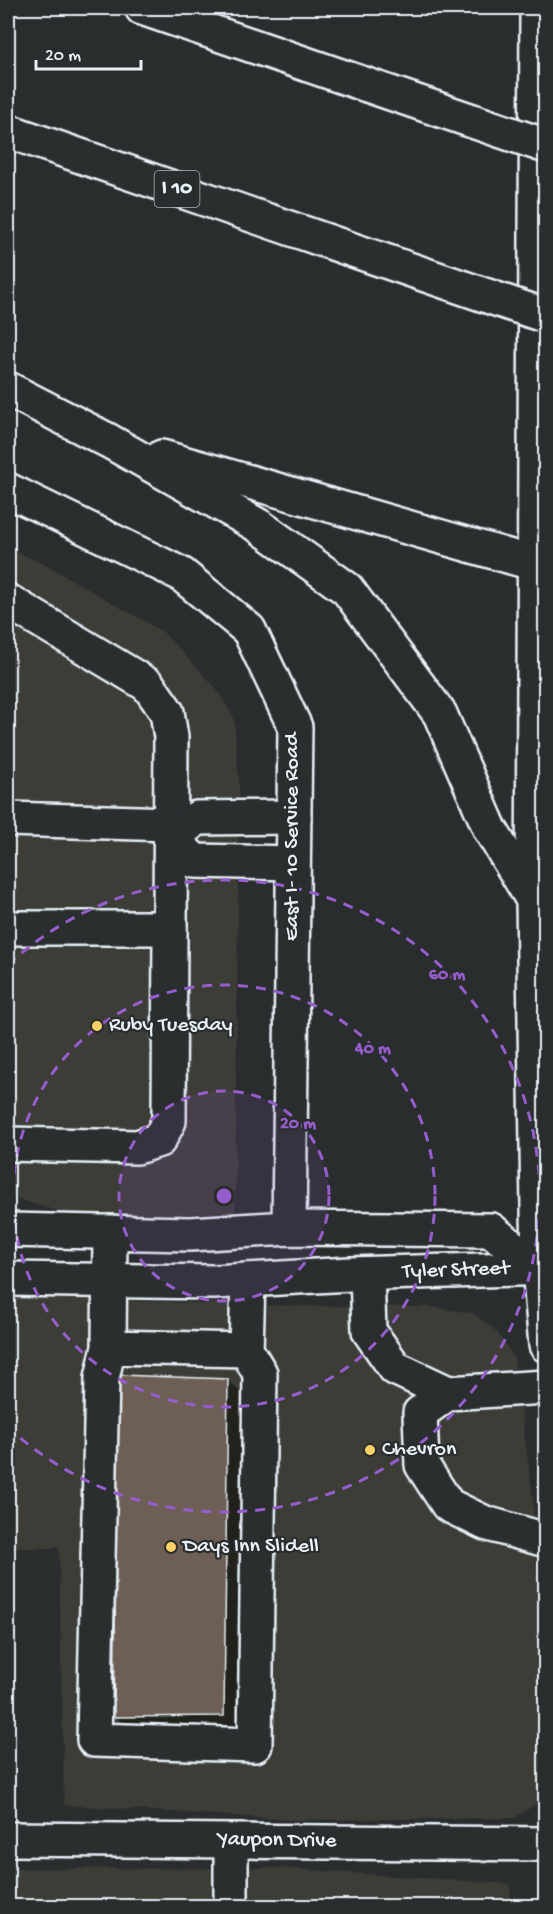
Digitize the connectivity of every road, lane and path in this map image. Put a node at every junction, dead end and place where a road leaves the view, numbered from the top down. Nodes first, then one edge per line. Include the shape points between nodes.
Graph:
1 (142, 8) edge
2 (537, 8) edge
3 (8, 131) edge
4 (546, 146) edge
5 (546, 316) edge
6 (8, 388) edge
7 (109, 441) junction
8 (8, 490) edge
9 (540, 565) edge
10 (8, 601) edge
11 (294, 818) junction
12 (8, 819) edge
13 (171, 832) junction
14 (294, 862) junction
15 (533, 900) junction
16 (8, 928) edge
17 (170, 928) junction
18 (8, 1144) edge
19 (290, 1228) junction
20 (8, 1230) edge
21 (110, 1232) junction
22 (542, 1268) edge
23 (368, 1274) junction
24 (8, 1279) edge
25 (109, 1280) junction
26 (248, 1280) junction
27 (546, 1345) edge
28 (109, 1347) junction
29 (246, 1350) junction
30 (546, 1387) edge
31 (448, 1393) junction
32 (546, 1540) edge
33 (8, 1839) edge
34 (231, 1841) junction
35 (546, 1844) edge
36 (231, 1906) edge

1 - 4 main road, bridge
2 - 9 main road
3 - 5 main road, I 10, bridge
6 - 7 main road
7 - 9 main road
7 - 15 main road via 258,526 347,589 440,714 490,829
8 - 11 main road, East I- 10 Service Road via 181,574 249,630 295,727
9 - 15 main road
10 - 13 main road via 148,685 166,712 171,737
11 - 13 main road via 197,818
11 - 14 main road, East I- 10 Service Road
12 - 13 main road
13 - 14 main road via 195,861
13 - 17 main road
14 - 19 main road, East I- 10 Service Road
15 - 22 main road
16 - 17 main road
17 - 18 main road via 169,1121 159,1140 137,1147
19 - 21 main road, Tyler Street via 189,1234
19 - 22 main road, Tyler Street via 491,1230
20 - 21 main road, Tyler Street
21 - 25 main road
22 - 23 main road, Tyler Street
22 - 27 main road
23 - 26 main road, Tyler Street
23 - 31 main road via 369,1331 395,1368
24 - 25 main road, Tyler Street
25 - 26 main road, Tyler Street
25 - 28 main road
26 - 29 main road
28 - 29 main road
28 - 29 main road via 102,1378 94,1740 255,1745 260,1373
30 - 31 main road
31 - 32 main road via 420,1413 422,1465 448,1504 485,1523
33 - 34 main road, Yaupon Drive
34 - 35 main road, Yaupon Drive
34 - 36 main road

